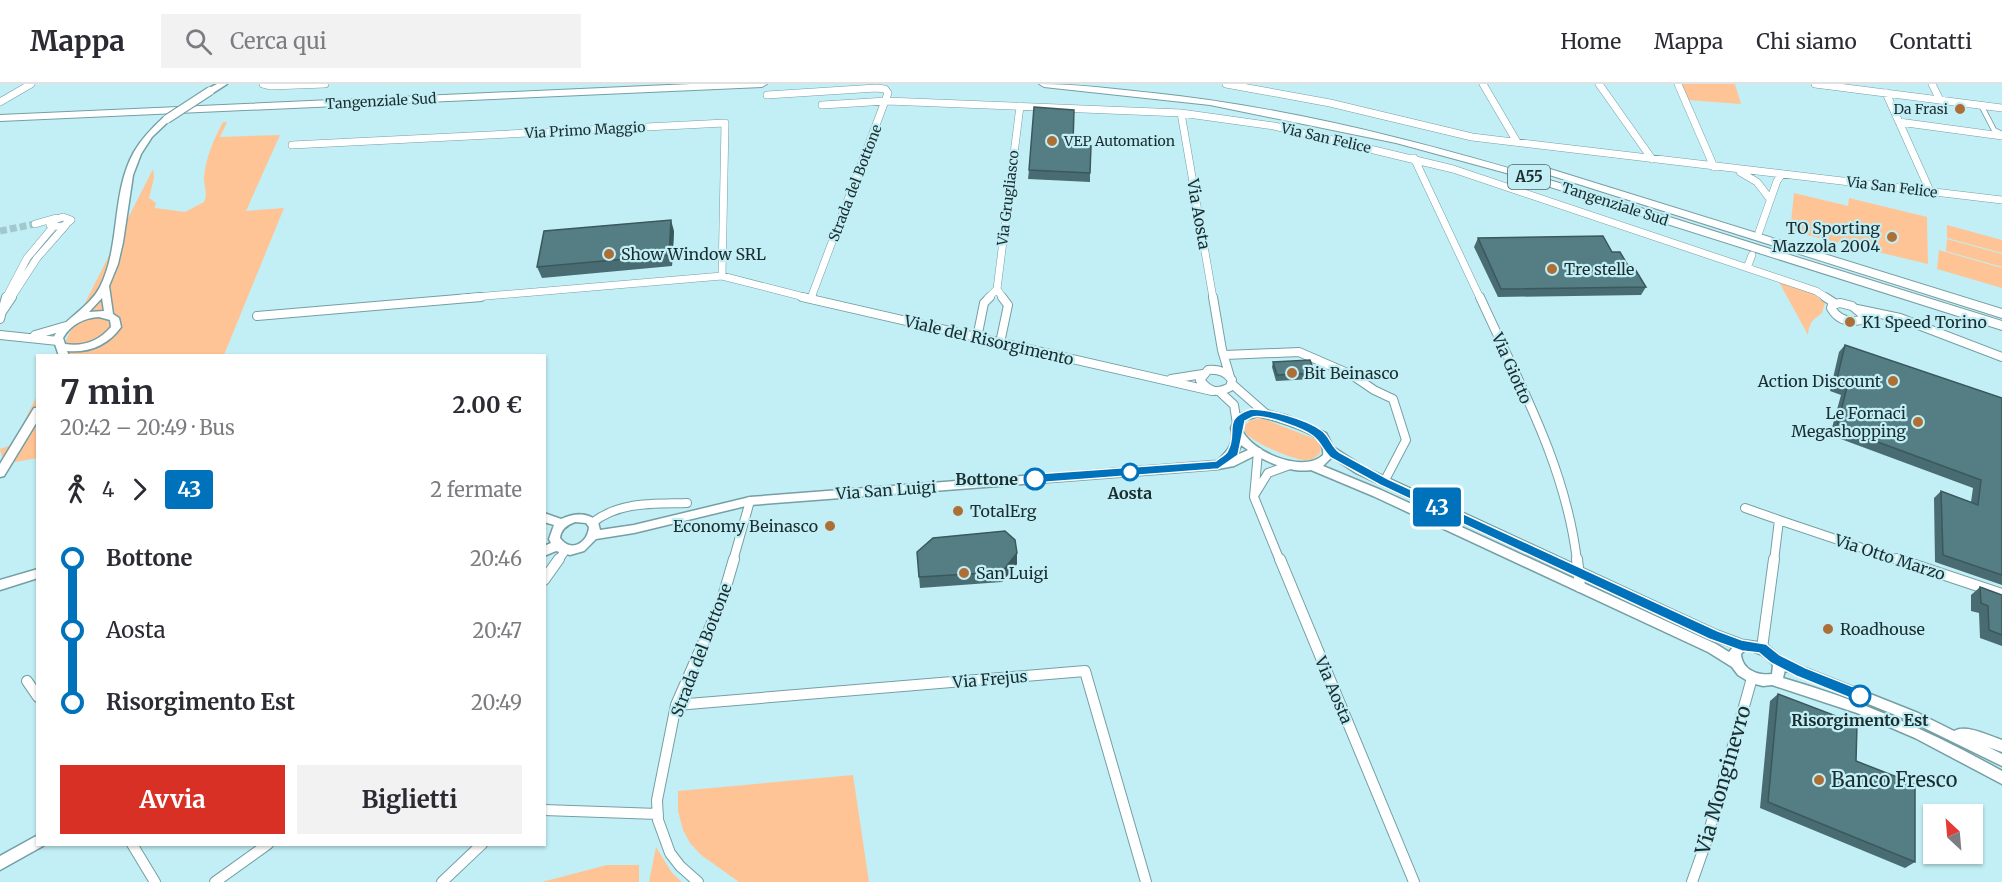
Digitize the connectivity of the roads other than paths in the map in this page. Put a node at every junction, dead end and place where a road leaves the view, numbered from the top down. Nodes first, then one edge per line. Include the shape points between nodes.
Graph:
1 (32, 84) edge
2 (223, 84) edge
3 (263, 84) edge
4 (325, 84) edge
5 (564, 84) edge
6 (1044, 84) edge
7 (1144, 84) edge
8 (1226, 84) edge
9 (1483, 84) edge
10 (1599, 84) edge
11 (1678, 84) edge
12 (1815, 84) edge
13 (1932, 84) edge
14 (764, 89) edge
15 (1886, 93) junction
16 (3, 100) edge
17 (1940, 100) junction
18 (887, 101) junction
19 (822, 105) dead end
20 (1981, 105) junction
21 (1020, 106) junction
22 (2002, 108) edge
23 (0, 109) edge
24 (1181, 113) junction
25 (0, 118) edge
26 (1899, 122) junction
27 (2002, 135) edge
28 (1517, 142) junction
29 (292, 145) dead end
30 (1414, 159) junction
31 (1652, 159) junction
32 (1714, 166) junction
33 (1731, 168) junction
34 (1767, 173) junction
35 (1782, 174) junction
36 (1930, 191) junction
37 (1770, 199) junction
38 (2002, 200) edge
39 (60, 218) junction
40 (66, 225) junction
41 (52, 227) junction
42 (1760, 232) dead end
43 (1752, 255) dead end
44 (1747, 268) junction
45 (722, 276) junction
46 (105, 286) junction
47 (997, 290) junction
48 (1953, 298) junction
49 (811, 299) junction
50 (1836, 303) junction
51 (2002, 308) edge
52 (1857, 309) junction
53 (2002, 314) edge
54 (110, 315) junction
55 (1, 316) edge
56 (257, 316) dead end
57 (1891, 316) junction
58 (1861, 320) junction
59 (70, 323) junction
60 (2002, 326) edge
61 (0, 335) edge
62 (23, 338) junction
63 (977, 338) junction
64 (98, 343) junction
65 (1000, 343) junction
66 (61, 348) edge
67 (1224, 352) junction
68 (84, 354) edge
69 (2002, 357) edge
70 (1212, 370) junction
71 (1203, 374) junction
72 (1167, 379) junction
73 (1231, 380) junction
74 (1216, 391) junction
75 (1265, 413) junction
76 (36, 414) edge
77 (1237, 424) junction
78 (1238, 437) junction
79 (1329, 450) junction
80 (1257, 451) junction
81 (1218, 465) junction
82 (1290, 465) junction
83 (1311, 466) junction
84 (0, 472) edge
85 (1388, 484) junction
86 (1254, 497) junction
87 (1386, 497) junction
88 (750, 501) junction
89 (687, 503) dead end
90 (1745, 508) dead end
91 (546, 517) edge
92 (1779, 520) junction
93 (592, 523) junction
94 (562, 524) junction
95 (1497, 534) junction
96 (594, 535) junction
97 (1491, 546) junction
98 (562, 547) junction
99 (546, 551) edge
100 (1578, 573) junction
101 (36, 574) edge
102 (546, 576) edge
103 (0, 585) edge
104 (1580, 587) junction
105 (2002, 594) edge
106 (1742, 645) junction
107 (1762, 648) junction
108 (1775, 659) junction
109 (1736, 663) junction
110 (1752, 678) junction
111 (1772, 680) junction
112 (27, 681) dead end
113 (36, 694) edge
114 (676, 705) junction
115 (1947, 732) junction
116 (2002, 746) edge
117 (2002, 760) edge
118 (2002, 778) edge
119 (546, 810) edge
120 (658, 814) junction
121 (36, 842) edge
122 (133, 846) edge
123 (265, 846) edge
124 (480, 846) edge
125 (0, 863) edge
126 (155, 882) edge
127 (215, 882) edge
128 (442, 882) edge
129 (698, 882) edge
130 (1146, 882) edge
131 (1414, 882) edge
132 (1692, 882) edge

1 - 16 street
2 - 46 street, bridge via 167,119 146,137 135,154 117,255
3 - 4 street
5 - 23 highway, Tangenziale Sud
6 - 60 highway, Tangenziale Sud / A55 via 1210,102 1398,140 1510,171
7 - 48 highway, Tangenziale Sud / A55 via 1296,107 1420,135
8 - 28 street, Via San Felice via 1330,103 1472,137
9 - 28 street
10 - 31 street
11 - 32 street
12 - 15 street
13 - 17 street
14 - 18 street via 882,88 888,93
14 - 25 highway, Tangenziale Sud
15 - 17 street
15 - 26 street
17 - 20 street
18 - 19 street, Strada del Bottone
18 - 21 street, Via San Felice
18 - 49 street, Strada del Bottone
20 - 22 street
20 - 27 street via 1994,130
21 - 24 street, Via San Felice
21 - 47 street, Via Grugliasco
24 - 30 street, Via San Felice via 1274,126
24 - 67 street, Via Aosta
26 - 27 street
26 - 36 street
28 - 31 street, Via San Felice
29 - 45 street, Via Primo Maggio via 725,123
30 - 44 street, Via San Felice
30 - 100 street, Via Giotto via 1566,491
31 - 32 street, Via San Felice
32 - 33 street, Via San Felice
33 - 34 street, Via San Felice
33 - 37 street, Via San Felice via 1757,182
34 - 35 street, Via San Felice
34 - 37 street
35 - 36 street, Via San Felice
35 - 37 street
36 - 38 street, Via San Felice
37 - 42 street
39 - 40 street via 70,218
39 - 41 street via 52,222
39 - 41 street via 35,224
40 - 41 street
40 - 55 street via 38,258
41 - 55 street via 13,282
43 - 44 street
44 - 50 street, Via San Felice via 1816,291
45 - 49 street
45 - 56 street
46 - 54 street
46 - 59 street via 96,301
47 - 63 street, Via Grugliasco via 984,303
47 - 65 street, Via Grugliasco via 1008,305
48 - 51 highway
48 - 53 highway, Tangenziale Sud / A55
49 - 63 street, Viale del Risorgimento
50 - 52 street, Via San Felice
50 - 58 street, Via San Felice via 1831,308 1835,316 1850,322
52 - 57 street, Via San Felice
52 - 58 street via 1863,315
54 - 59 street via 94,314
54 - 64 street via 116,327
57 - 58 street, Via San Felice
57 - 69 street, Via San Felice
59 - 62 street
59 - 66 street via 60,332
61 - 62 street
62 - 66 street
63 - 65 street, Viale del Risorgimento
64 - 66 street
64 - 68 street
65 - 72 street, Viale del Risorgimento
67 - 70 street
67 - 73 street, Via Aosta
67 - 85 street via 1299,352 1394,399 1406,440
70 - 71 street, Viale del Risorgimento
70 - 73 street via 1224,372
71 - 72 street, Viale del Risorgimento
71 - 74 street via 1201,383
72 - 74 street, Viale del Risorgimento
73 - 74 street via 1228,389
73 - 75 street
74 - 77 street via 1234,405
75 - 77 street via 1246,415
75 - 79 street via 1315,431 1327,442
76 - 84 street
77 - 78 street
78 - 80 street
78 - 81 street via 1232,455
79 - 83 street via 1325,460
79 - 85 street
80 - 81 street, Via San Luigi
80 - 82 street
80 - 86 street via 1260,465 1254,480
81 - 88 street, Via San Luigi
82 - 83 street
82 - 86 street via 1264,476
83 - 87 street
85 - 87 street
85 - 95 street
86 - 131 street, Via Aosta
87 - 97 street
88 - 96 street, Via San Luigi via 627,532
88 - 114 street, Strada del Bottone via 722,600
89 - 93 street via 618,508
90 - 92 street, Via Otto Marzo
91 - 94 street
92 - 105 street, Via Otto Marzo
92 - 107 street
93 - 94 street via 579,518
93 - 96 street
94 - 98 street via 554,535
95 - 97 street
95 - 100 street
96 - 98 street, Via San Luigi via 582,547
97 - 104 street
98 - 99 street, Via San Luigi
98 - 102 street
100 - 104 street, Via Giotto
100 - 106 street
101 - 103 street
104 - 109 street
106 - 107 street
106 - 109 street via 1735,652
107 - 108 street
108 - 111 street via 1780,669
108 - 115 street
109 - 110 street
110 - 111 street
110 - 132 street, Via Monginevro
111 - 118 street via 1912,730
112 - 113 street
114 - 120 street, Strada del Bottone via 657,800
114 - 130 street, Via Frejus via 1085,671
115 - 116 street
115 - 117 street
119 - 120 street
120 - 129 street, Strada del Bottone via 670,853
121 - 125 street
122 - 126 street
123 - 127 street
124 - 128 street

